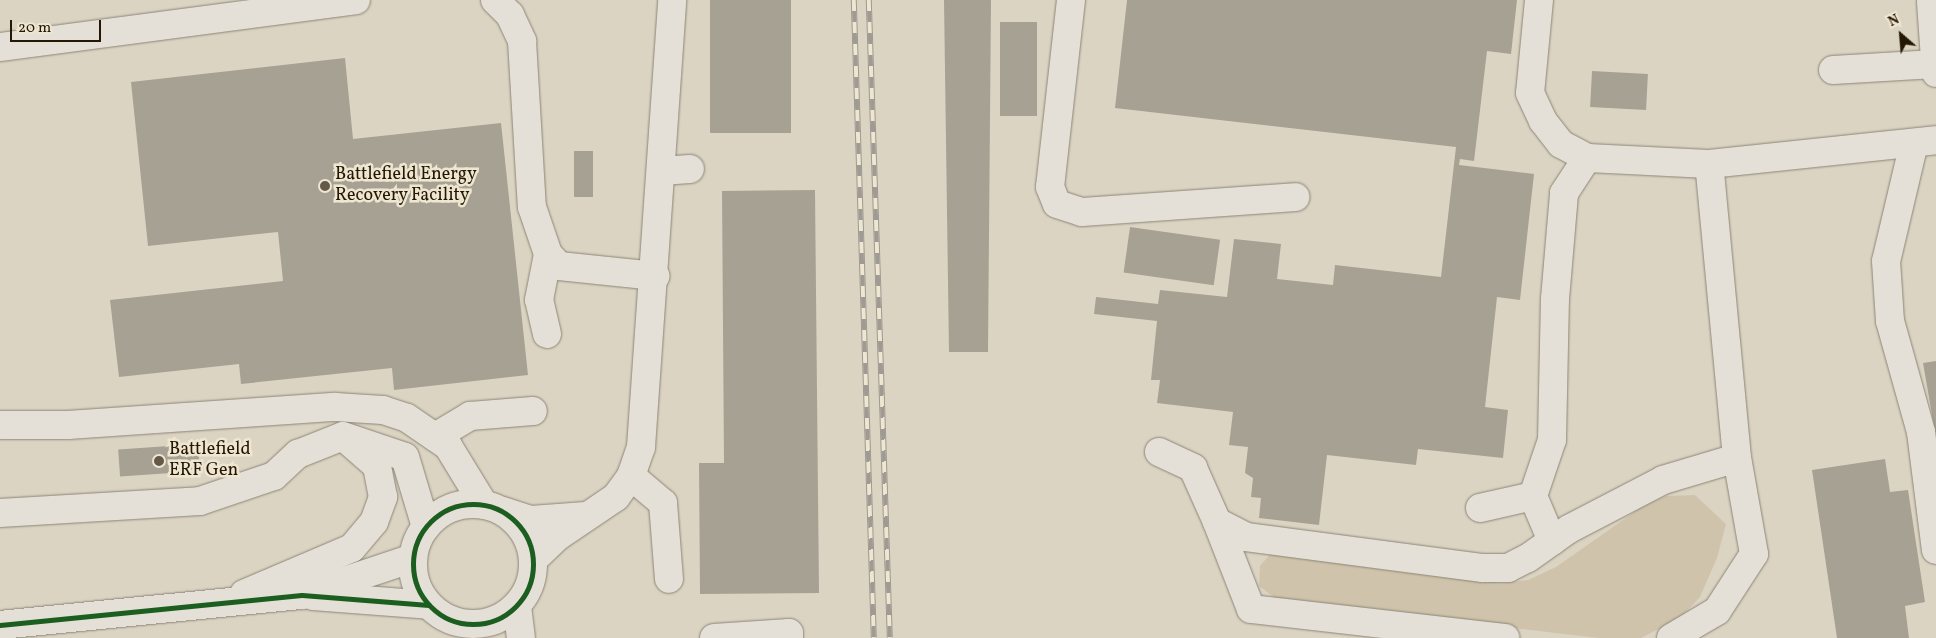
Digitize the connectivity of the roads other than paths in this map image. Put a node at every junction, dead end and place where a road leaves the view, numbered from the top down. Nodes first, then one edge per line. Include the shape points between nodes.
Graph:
1 (356, 0) edge
2 (495, 0) edge
3 (672, 0) edge
4 (1071, 0) edge
5 (1539, 0) edge
6 (1931, 2) dead end
7 (0, 48) edge
8 (1935, 64) edge
9 (1833, 70) dead end
10 (1936, 73) edge
11 (1925, 142) edge
12 (1587, 158) junction
13 (1710, 164) junction
14 (690, 169) dead end
15 (661, 171) junction
16 (1294, 197) dead end
17 (548, 254) junction
18 (655, 276) junction
19 (547, 334) dead end
20 (533, 411) dead end
21 (0, 425) edge
22 (343, 436) junction
23 (435, 437) junction
24 (1159, 452) dead end
25 (1737, 458) junction
26 (631, 476) junction
27 (1533, 496) junction
28 (493, 508) junction
29 (1480, 508) dead end
30 (0, 513) edge
31 (596, 515) junction
32 (1218, 522) junction
33 (426, 527) junction
34 (1552, 541) junction
35 (1936, 550) edge
36 (413, 558) junction
37 (533, 560) junction
38 (669, 579) dead end
39 (302, 595) junction
40 (220, 605) junction
41 (428, 605) junction
42 (517, 606) junction
43 (0, 625) edge
44 (95, 628) edge
45 (480, 631) edge
46 (521, 638) edge
47 (714, 638) edge
48 (790, 638) edge
49 (1505, 638) edge
50 (1671, 638) edge

1 - 7 street
2 - 17 street via 510,15 522,40 532,207
3 - 15 street
4 - 16 street via 1050,187 1057,204 1082,212
5 - 12 street via 1530,93 1543,121 1561,144
6 - 8 street
8 - 9 street
8 - 10 street
11 - 13 street
11 - 35 street via 1886,261 1890,321 1921,432
12 - 13 street
12 - 27 street via 1564,193 1555,299 1552,440
13 - 25 street
14 - 15 street
15 - 18 street
17 - 18 street via 559,266
17 - 19 street via 539,300
18 - 26 street via 641,447
20 - 23 street via 470,416
21 - 23 street via 68,425 335,407 383,410 407,418
22 - 30 street via 298,454 274,476 200,501
22 - 33 street via 405,457
22 - 40 street via 377,466 383,497 374,522 352,548
23 - 28 street via 448,446
24 - 32 street via 1193,468
25 - 34 street via 1663,480
25 - 50 street via 1754,554 1717,611
26 - 31 street
26 - 38 street via 663,503
27 - 29 street
27 - 34 street
28 - 31 street via 531,520
28 - 33 street via 452,508
28 - 37 street via 523,531
31 - 37 street via 557,537
32 - 34 street via 1246,536 1483,568 1508,568
32 - 49 street via 1251,609
33 - 36 street
36 - 39 street
36 - 41 street via 416,582
37 - 42 street via 530,584
39 - 40 street
39 - 41 street
40 - 44 street
41 - 45 street via 450,620
42 - 45 street
42 - 46 street
43 - 44 street
47 - 48 street via 789,632

